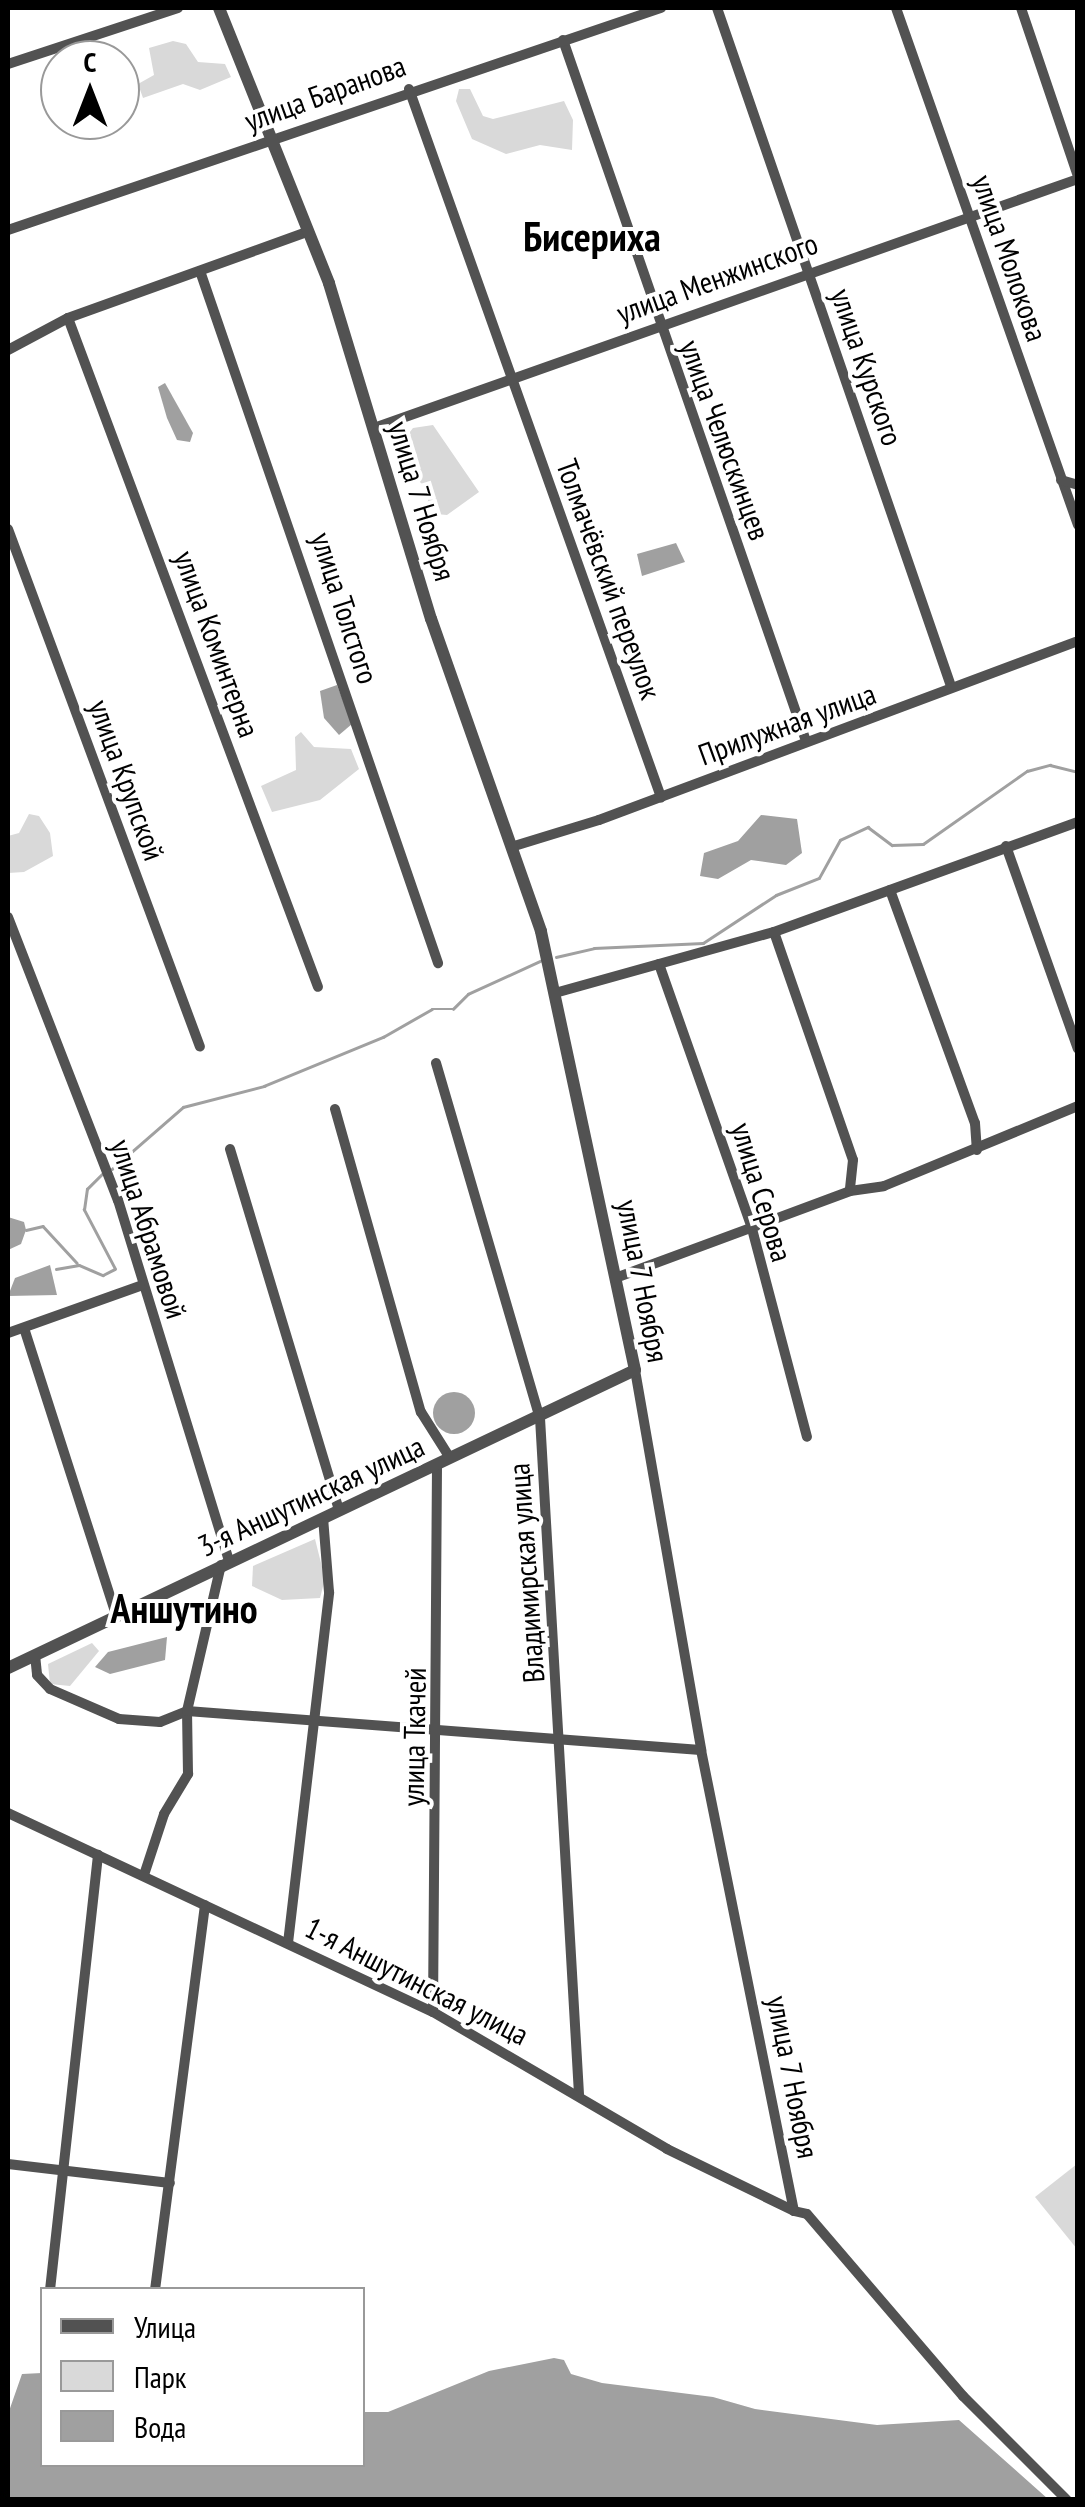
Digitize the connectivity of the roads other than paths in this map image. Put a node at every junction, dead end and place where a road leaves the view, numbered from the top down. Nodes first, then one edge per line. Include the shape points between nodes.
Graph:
1 (178, 8) edge
2 (218, 8) edge
3 (660, 8) edge
4 (716, 8) edge
5 (896, 8) edge
6 (1021, 8) edge
7 (563, 40) junction
8 (8, 64) edge
9 (409, 89) junction
10 (270, 139) junction
11 (1078, 178) edge
12 (970, 214) junction
13 (8, 230) edge
14 (309, 231) junction
15 (200, 271) junction
16 (808, 273) junction
17 (68, 318) junction
18 (657, 326) junction
19 (8, 350) edge
20 (509, 378) junction
21 (374, 428) junction
22 (1061, 480) junction
23 (1078, 485) edge
24 (1078, 525) edge
25 (8, 529) edge
26 (1078, 641) edge
27 (951, 686) junction
28 (806, 741) junction
29 (661, 797) junction
30 (1078, 822) edge
31 (1006, 846) junction
32 (511, 847) junction
33 (890, 890) junction
34 (8, 916) edge
35 (774, 932) junction
36 (438, 963) dead end
37 (659, 964) junction
38 (318, 987) dead end
39 (555, 993) junction
40 (200, 1048) dead end
41 (1078, 1049) edge
42 (436, 1063) dead end
43 (1078, 1106) edge
44 (335, 1108) dead end
45 (230, 1149) dead end
46 (976, 1150) junction
47 (850, 1191) junction
48 (751, 1225) junction
49 (618, 1276) junction
50 (140, 1286) junction
51 (24, 1328) junction
52 (8, 1334) edge
53 (635, 1370) junction
54 (540, 1418) junction
55 (807, 1437) dead end
56 (444, 1461) junction
57 (339, 1511) junction
58 (323, 1518) junction
59 (225, 1562) junction
60 (117, 1617) junction
61 (34, 1656) junction
62 (8, 1668) edge
63 (187, 1710) junction
64 (314, 1722) junction
65 (440, 1733) junction
66 (564, 1743) junction
67 (702, 1750) junction
68 (8, 1813) edge
69 (98, 1855) junction
70 (144, 1875) junction
71 (205, 1905) junction
72 (288, 1942) junction
73 (433, 2012) junction
74 (579, 2095) junction
75 (8, 2164) edge
76 (63, 2170) junction
77 (170, 2183) junction
78 (794, 2211) junction
79 (50, 2287) edge
80 (155, 2287) edge
81 (1067, 2500) edge

1 - 8 street
2 - 10 street, улица 7 Ноября
3 - 7 street, улица Баранова
4 - 16 street, улица Курского
5 - 12 street, улица Молокова
6 - 11 street
7 - 9 street, улица Баранова
7 - 18 street, улица Челюскинцев
9 - 10 street, улица Баранова
9 - 20 street, Толмачёвский переулок
10 - 13 street, улица Баранова
10 - 14 street, улица 7 Ноября
11 - 12 street, улица Менжинского
12 - 16 street, улица Менжинского
12 - 22 street, улица Молокова
14 - 15 street
14 - 21 street, улица 7 Ноября
15 - 17 street
15 - 36 street, улица Толстого
16 - 18 street, улица Менжинского
16 - 27 street, улица Курского
17 - 19 street
17 - 38 street, улица Коминтерна
18 - 20 street, улица Менжинского
18 - 28 street, улица Челюскинцев
20 - 21 street, улица Менжинского
20 - 29 street, Толмачёвский переулок
21 - 32 street, улица 7 Ноября via 431,619
22 - 23 street
22 - 24 street, улица Молокова
25 - 40 street, улица Крупской
26 - 27 street, Прилужная улица
27 - 28 street, Прилужная улица
28 - 29 street, Прилужная улица
29 - 32 street, Прилужная улица
30 - 31 street
31 - 33 street
31 - 41 street
32 - 39 street, улица 7 Ноября
33 - 35 street
33 - 46 street via 977,1130
34 - 50 street, улица Абрамовой via 118,1200
35 - 37 street
35 - 47 street via 853,1160
37 - 39 street
37 - 48 street, улица Серова
39 - 49 street, улица 7 Ноября
42 - 54 street, Владимирская улица
43 - 46 street
44 - 56 street via 422,1412
45 - 57 street
46 - 47 street via 884,1186
47 - 48 street
48 - 49 street
48 - 55 street, улица Серова
49 - 53 street, улица 7 Ноября
50 - 51 street
50 - 59 street, улица Абрамовой
51 - 52 street
51 - 60 street
53 - 54 street, 3-я Аншутинская улица
53 - 67 street, улица 7 Ноября
54 - 56 street, 3-я Аншутинская улица
54 - 66 street, Владимирская улица
56 - 57 street, 3-я Аншутинская улица
56 - 65 street, улица Ткачей
57 - 58 street, 3-я Аншутинская улица
58 - 59 street, 3-я Аншутинская улица
58 - 64 street via 330,1575
59 - 60 street, 3-я Аншутинская улица
59 - 63 street
60 - 61 street, 3-я Аншутинская улица
61 - 62 street, 3-я Аншутинская улица
61 - 63 street via 41,1682 93,1711 160,1722
63 - 64 street
63 - 70 street via 188,1774 164,1814
64 - 65 street
64 - 72 street
65 - 66 street
65 - 73 street, улица Ткачей
66 - 67 street
66 - 74 street, Владимирская улица
67 - 78 street, улица 7 Ноября
68 - 69 street, 1-я Аншутинская улица
69 - 70 street, 1-я Аншутинская улица
69 - 76 street
70 - 71 street, 1-я Аншутинская улица
71 - 72 street, 1-я Аншутинская улица
71 - 77 street
72 - 73 street, 1-я Аншутинская улица via 314,1961
73 - 74 street, 1-я Аншутинская улица
74 - 78 street, 1-я Аншутинская улица via 714,2174
75 - 76 street
76 - 77 street
76 - 79 street
77 - 80 street
78 - 81 street via 808,2214 963,2396

